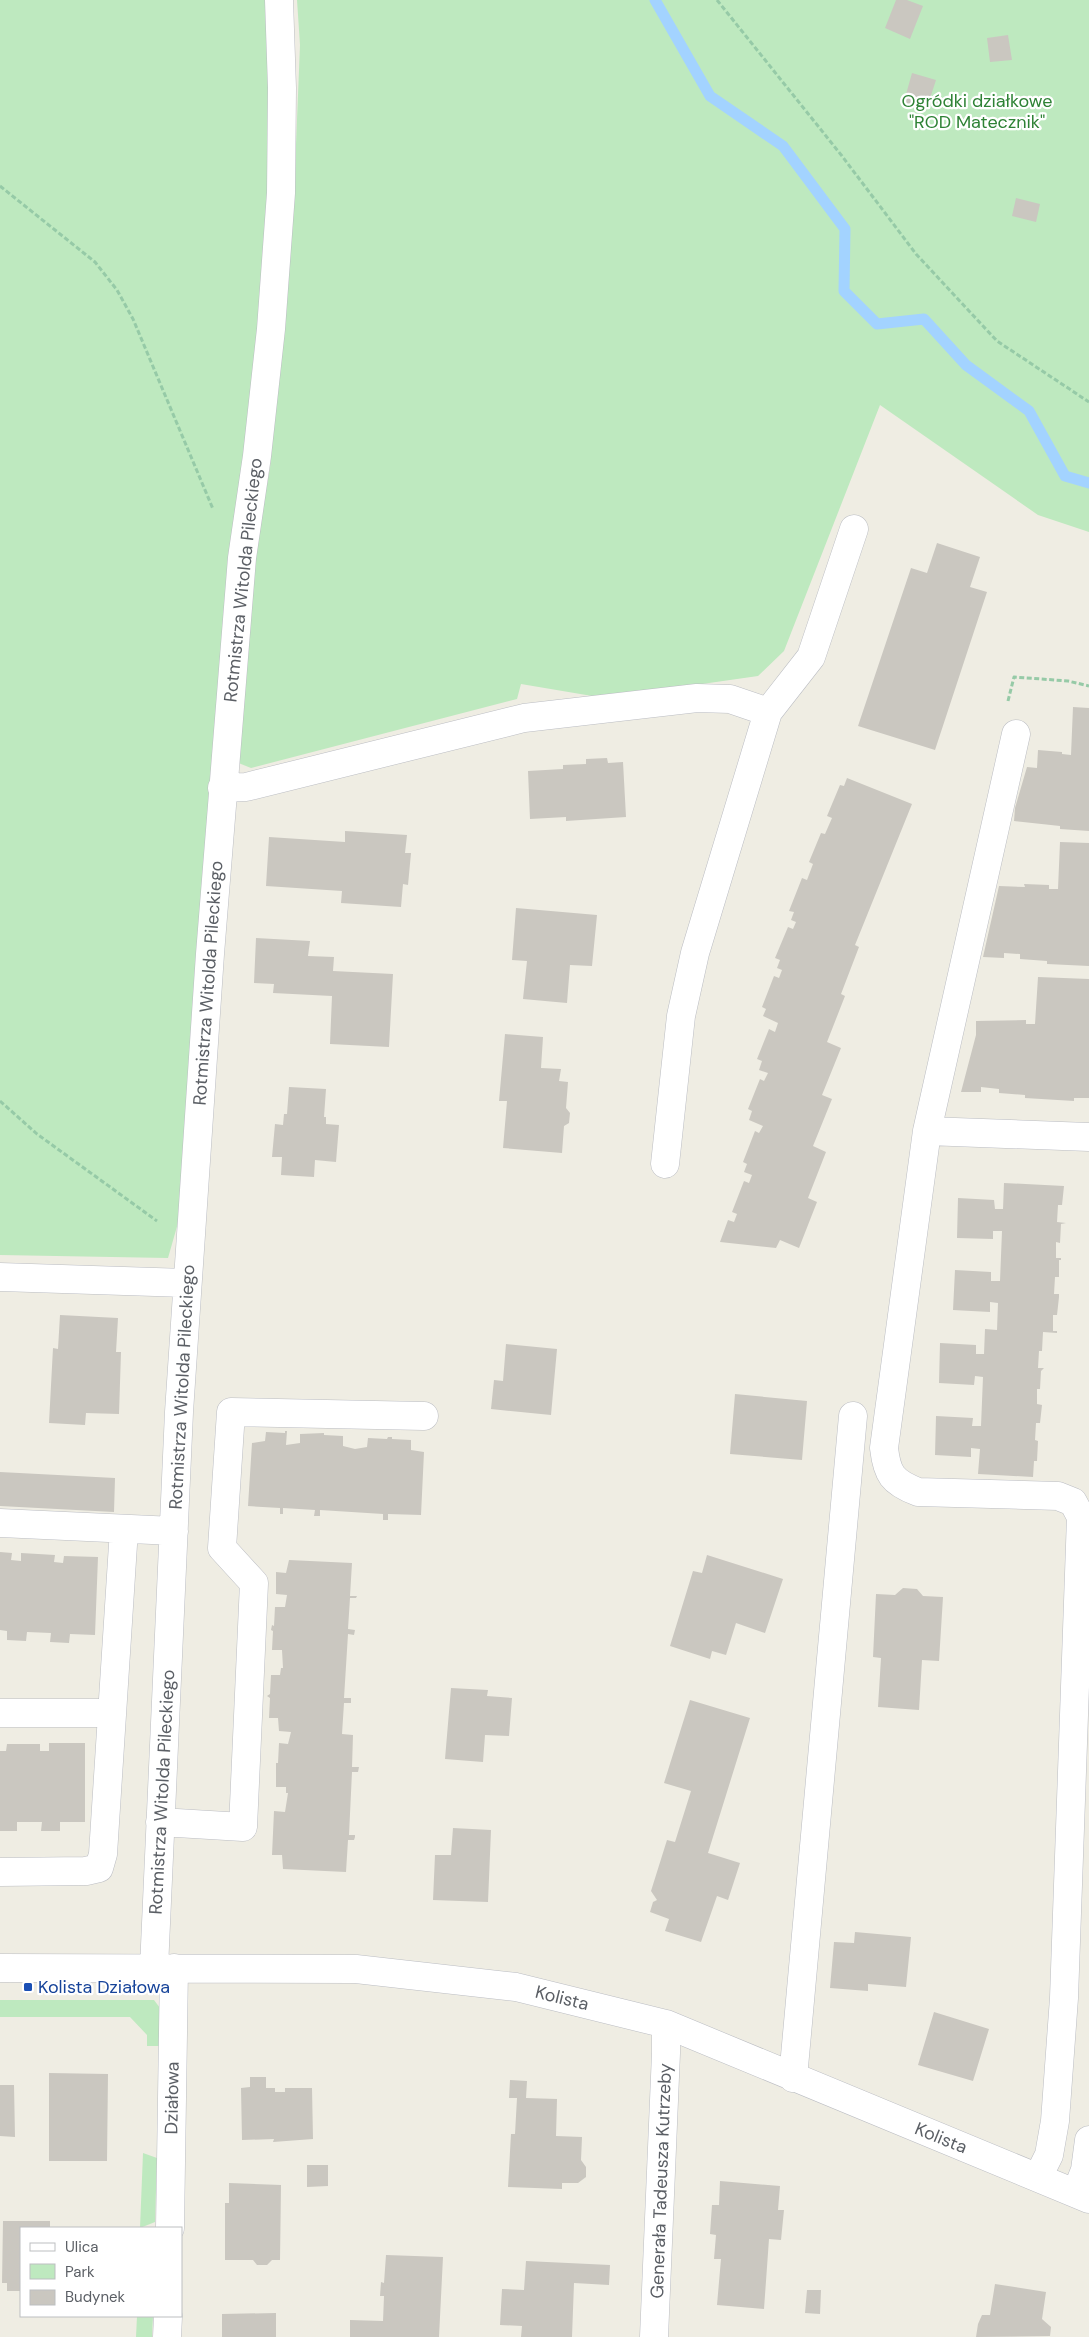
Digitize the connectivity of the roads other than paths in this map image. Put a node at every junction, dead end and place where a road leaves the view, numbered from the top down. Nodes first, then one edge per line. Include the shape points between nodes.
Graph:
1 (279, 0) edge
2 (854, 529) dead end
3 (768, 712) junction
4 (1016, 734) road end
5 (222, 788) junction
6 (927, 1131) junction
7 (1089, 1137) edge
8 (665, 1164) dead end
9 (0, 1277) edge
10 (186, 1283) junction
11 (424, 1416) dead end
12 (853, 1416) dead end
13 (0, 1523) edge
14 (124, 1529) junction
15 (174, 1531) junction
16 (0, 1713) edge
17 (112, 1713) junction
18 (160, 1822) junction
19 (0, 1872) edge
20 (0, 1968) edge
21 (164, 1968) junction
22 (666, 2024) junction
23 (793, 2078) junction
24 (1089, 2140) edge
25 (1038, 2177) junction
26 (1083, 2196) edge
27 (170, 2227) edge
28 (168, 2317) edge
29 (167, 2337) edge
30 (654, 2337) edge

1 - 5 street, Rotmistrza Witolda Pileckiego via 282,88 277,251 260,427 242,558
2 - 3 street via 810,657
3 - 5 street via 730,699 697,698 524,718 246,787
3 - 8 street via 695,953 680,1016
4 - 6 street
5 - 10 street, Rotmistrza Witolda Pileckiego
6 - 7 street
6 - 25 street via 884,1448 886,1466 893,1478 918,1492 1058,1496 1073,1502 1081,1517 1063,2008 1055,2121 1049,2155
9 - 10 street
10 - 15 street, Rotmistrza Witolda Pileckiego
11 - 18 street via 231,1412 222,1548 254,1583 243,1827
12 - 23 street
13 - 14 street
14 - 15 street
14 - 17 street
15 - 18 street, Rotmistrza Witolda Pileckiego
16 - 17 street
17 - 19 street via 103,1854 99,1868
18 - 21 street, Rotmistrza Witolda Pileckiego
20 - 21 street, Kolista
21 - 22 street, Kolista via 356,1969 507,1986
21 - 27 street, Działowa
22 - 23 street, Kolista
22 - 30 street, Generała Tadeusza Kutrzeby
23 - 25 street, Kolista
24 - 26 street
25 - 26 street, Kolista
28 - 29 street

